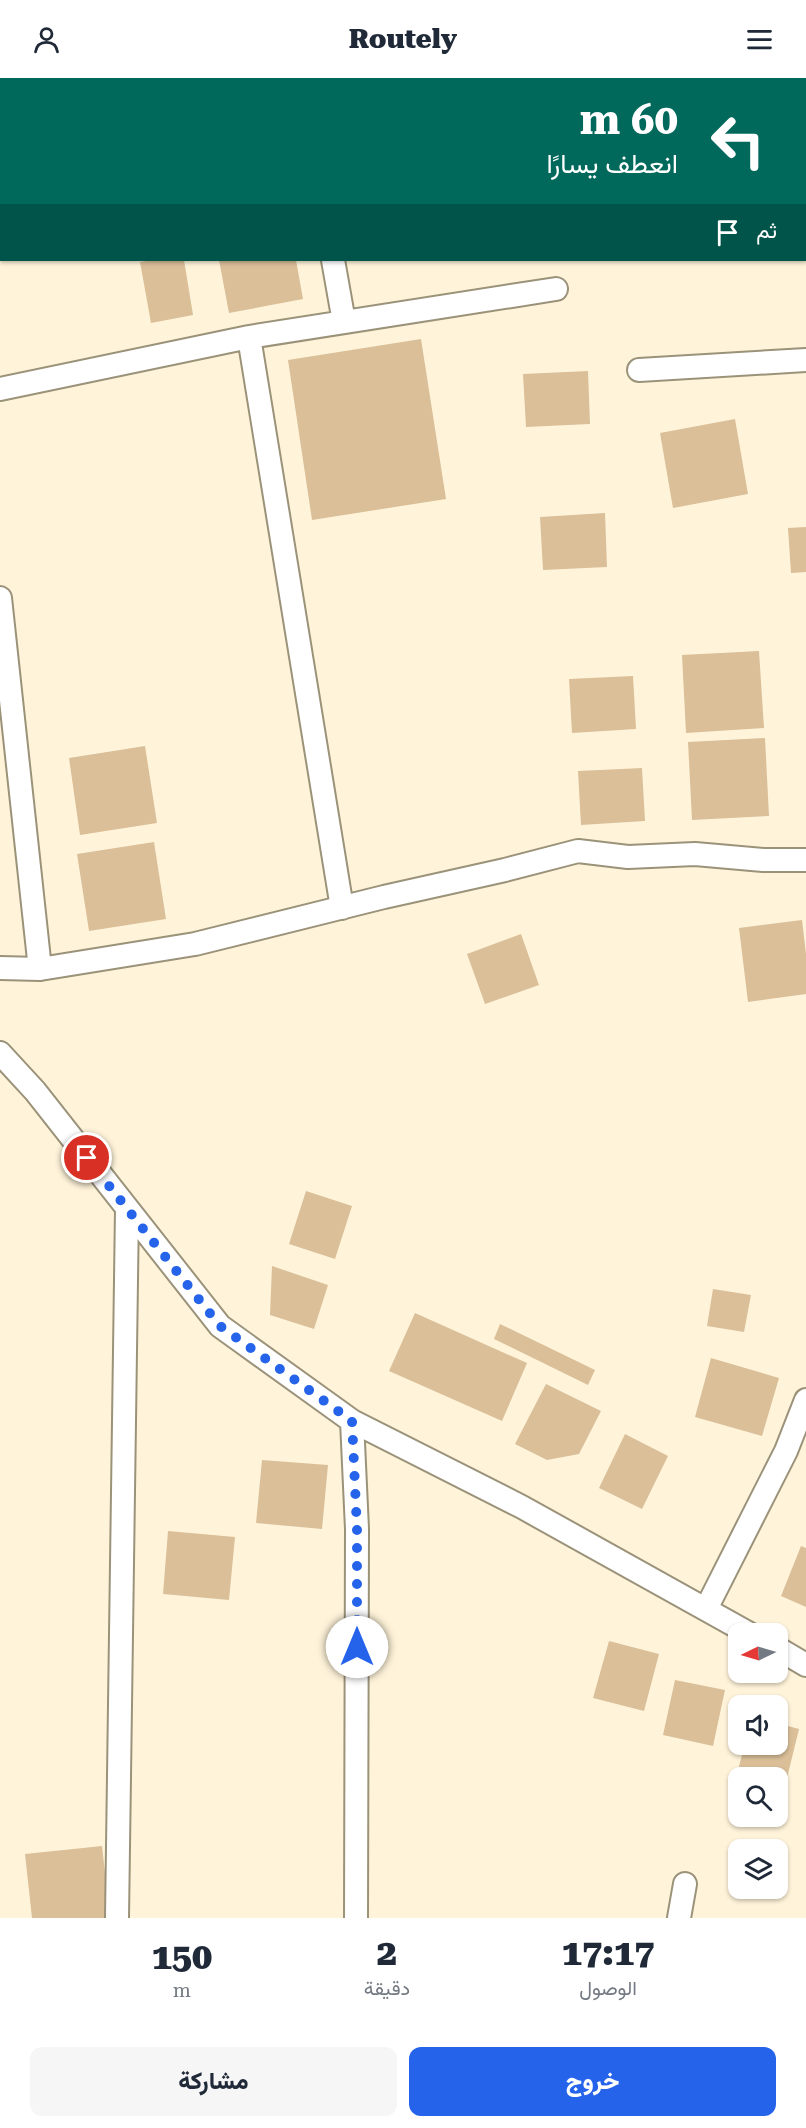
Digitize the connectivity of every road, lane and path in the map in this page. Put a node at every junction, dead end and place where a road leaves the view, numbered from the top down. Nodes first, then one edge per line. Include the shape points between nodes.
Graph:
1 (333, 261) edge
2 (556, 289) dead end
3 (344, 322) junction
4 (249, 337) junction
5 (806, 360) edge
6 (639, 370) dead end
7 (0, 389) edge
8 (0, 598) edge
9 (806, 860) edge
10 (342, 908) junction
11 (0, 968) edge
12 (40, 969) junction
13 (0, 1053) edge
14 (127, 1209) junction
15 (806, 1400) edge
16 (352, 1421) junction
17 (706, 1609) junction
18 (731, 1623) edge
19 (788, 1654) edge
20 (806, 1665) edge
21 (685, 1884) dead end
22 (117, 1918) edge
23 (356, 1918) edge
24 (679, 1918) edge

1 - 3 street
2 - 3 street
3 - 4 street
4 - 7 street
4 - 10 street
5 - 6 street
8 - 12 street
9 - 10 street via 695,854 628,857 578,850
10 - 12 street via 195,945
11 - 12 street
13 - 14 street via 35,1091
14 - 16 street via 220,1326
14 - 22 street
15 - 17 street via 786,1451
16 - 17 street via 522,1507
16 - 23 street via 357,1529
17 - 18 street
19 - 20 street
21 - 24 street

